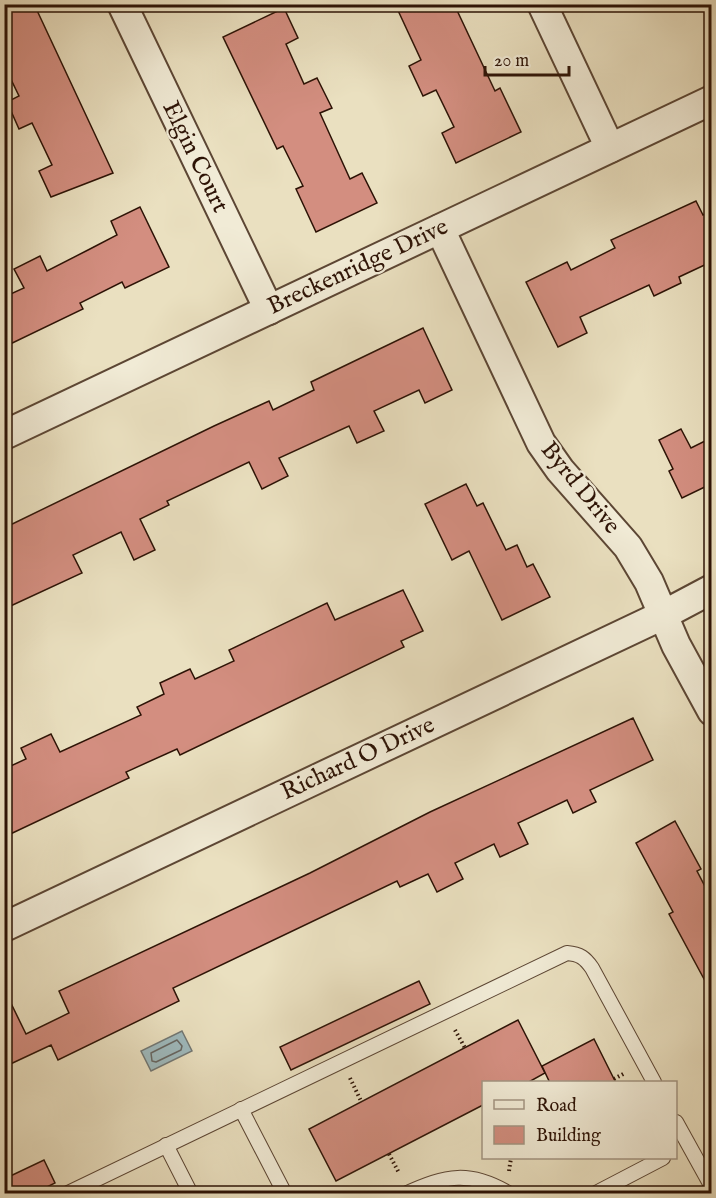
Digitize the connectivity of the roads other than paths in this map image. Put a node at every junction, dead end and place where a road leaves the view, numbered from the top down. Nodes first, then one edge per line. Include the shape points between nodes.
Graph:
1 (122, 4) edge
2 (542, 4) edge
3 (711, 100) edge
4 (610, 148) junction
5 (440, 229) junction
6 (269, 309) junction
7 (4, 435) edge
8 (711, 590) edge
9 (663, 615) junction
10 (711, 711) edge
11 (4, 927) edge
12 (653, 1081) edge
13 (241, 1109) junction
14 (677, 1129) edge
15 (166, 1145) junction
16 (682, 1148) edge
17 (661, 1159) edge
18 (711, 1187) edge
19 (66, 1194) edge
20 (191, 1194) edge
21 (285, 1194) edge
22 (405, 1194) edge
23 (510, 1194) edge
24 (594, 1194) edge

1 - 6 street, Elgin Court
2 - 4 street
3 - 4 street, Breckenridge Drive
4 - 5 street, Breckenridge Drive
5 - 6 street, Breckenridge Drive
5 - 9 street, Byrd Drive via 541,443 628,547
6 - 7 street, Breckenridge Drive
8 - 9 street, Richard O Drive
9 - 10 street, Byrd Drive
9 - 11 street, Richard O Drive
12 - 13 lane via 592,968 585,959 567,953
13 - 15 lane
13 - 21 lane
14 - 16 lane
15 - 19 lane
15 - 20 lane
16 - 18 lane
17 - 24 lane
22 - 23 lane via 448,1177 469,1177

